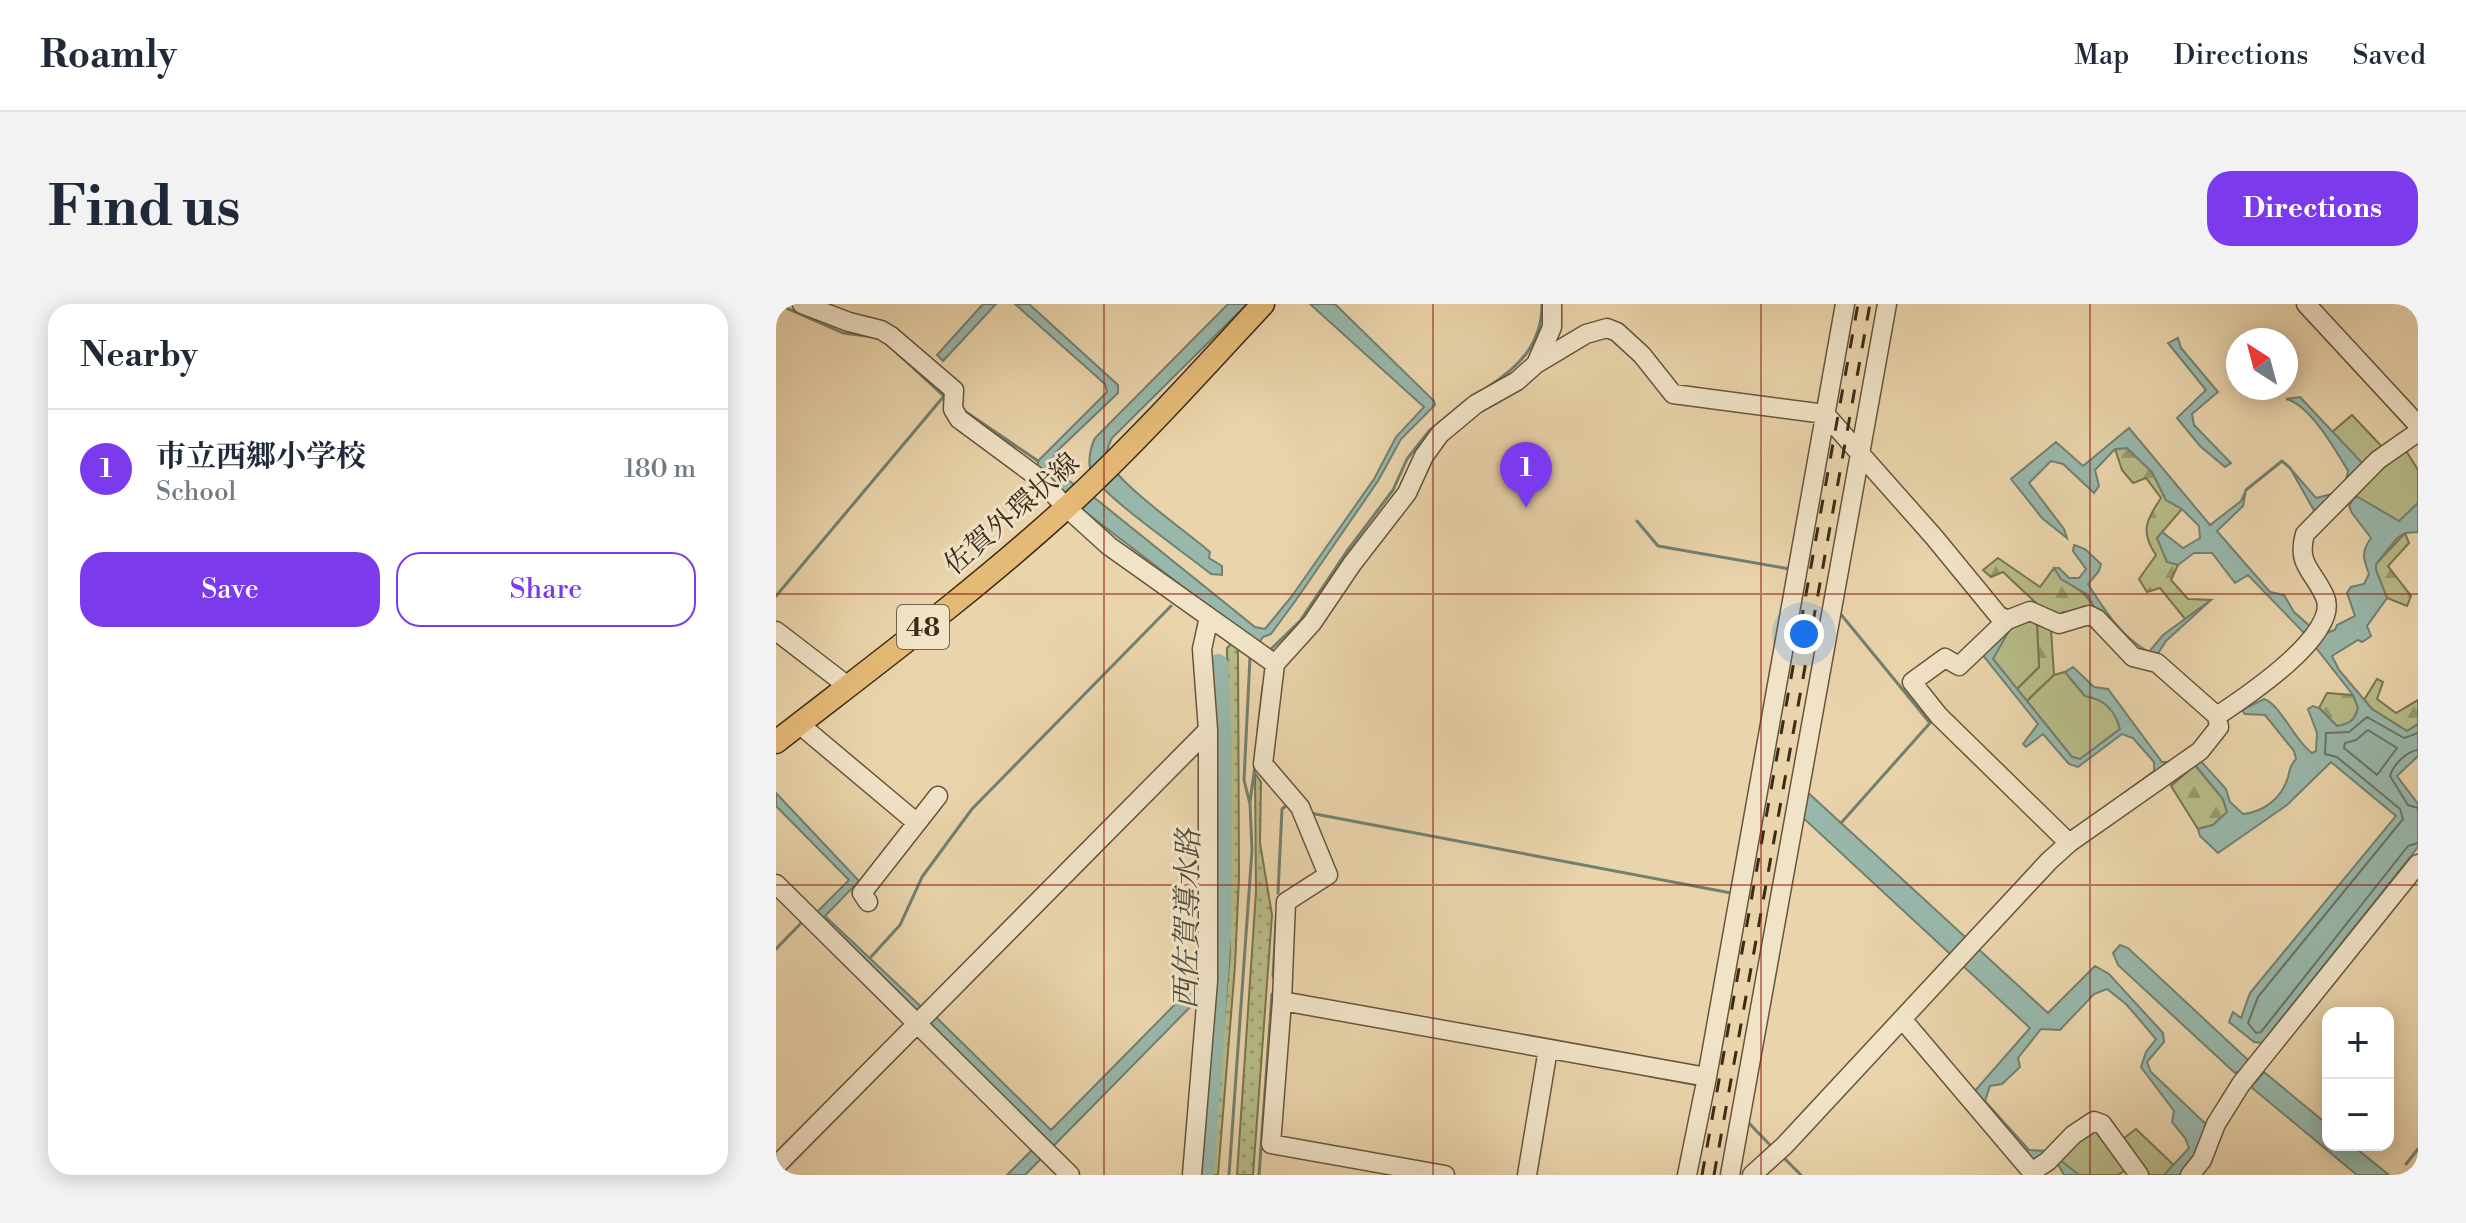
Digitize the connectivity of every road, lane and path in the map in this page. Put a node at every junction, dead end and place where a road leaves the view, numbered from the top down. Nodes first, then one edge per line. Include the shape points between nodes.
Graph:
1 (802, 304) edge
2 (1263, 304) edge
3 (1552, 304) edge
4 (1845, 304) edge
5 (1887, 304) edge
6 (2306, 304) edge
7 (1536, 364) junction
8 (1825, 414) junction
9 (2418, 425) edge
10 (2418, 432) edge
11 (1860, 451) junction
12 (1066, 507) junction
13 (1209, 617) junction
14 (2007, 620) junction
15 (776, 631) edge
16 (1275, 664) junction
17 (849, 687) junction
18 (2217, 716) junction
19 (799, 724) junction
20 (1208, 730) junction
21 (776, 742) edge
22 (938, 796) dead end
23 (917, 823) junction
24 (2069, 843) junction
25 (2418, 864) edge
26 (776, 884) edge
27 (868, 902) dead end
28 (1282, 1001) junction
29 (922, 1016) junction
30 (1902, 1019) junction
31 (1548, 1049) junction
32 (1707, 1077) junction
33 (776, 1166) edge
34 (1070, 1175) edge
35 (1192, 1175) edge
36 (1445, 1175) edge
37 (1527, 1175) edge
38 (1687, 1175) edge
39 (1730, 1175) edge
40 (1752, 1175) edge
41 (2139, 1175) edge
42 (2190, 1175) edge

1 - 12 street via 881,330 954,390 959,419 1036,476
2 - 12 main road, 佐賀外環状線 / 48
3 - 7 street via 1552,327
4 - 8 street
5 - 11 street
6 - 9 street
7 - 8 street via 1586,334 1607,328 1642,355 1673,394
7 - 16 street via 1461,415 1430,445 1407,493 1312,623
8 - 11 street
8 - 32 street
10 - 18 street via 2378,460 2305,534 2301,549 2307,569 2326,599 2322,625 2270,680
11 - 14 street
11 - 39 street
12 - 13 street via 1109,546
12 - 17 main road, 佐賀外環状線 / 48
13 - 16 street
13 - 20 street via 1202,649
14 - 18 street via 2030,611 2059,624 2089,615 2133,657 2157,663
14 - 24 street via 1959,666 1945,658 1912,682 1939,716
15 - 17 street
16 - 28 street via 1263,764 1300,807 1328,875 1286,902
17 - 19 main road, 佐賀外環状線 / 48
18 - 24 street via 2219,727 2200,751
19 - 21 main road, 佐賀外環状線 / 48
19 - 23 street
20 - 29 street
20 - 35 street via 1208,981
22 - 23 street
23 - 27 street via 862,893
24 - 30 street
25 - 42 street via 2251,1072
26 - 29 street
28 - 31 street
28 - 36 street via 1271,1144
29 - 33 street
29 - 34 street
30 - 40 street
30 - 41 street via 2032,1172 2094,1121 2102,1124
31 - 32 street
31 - 37 street
32 - 38 street

